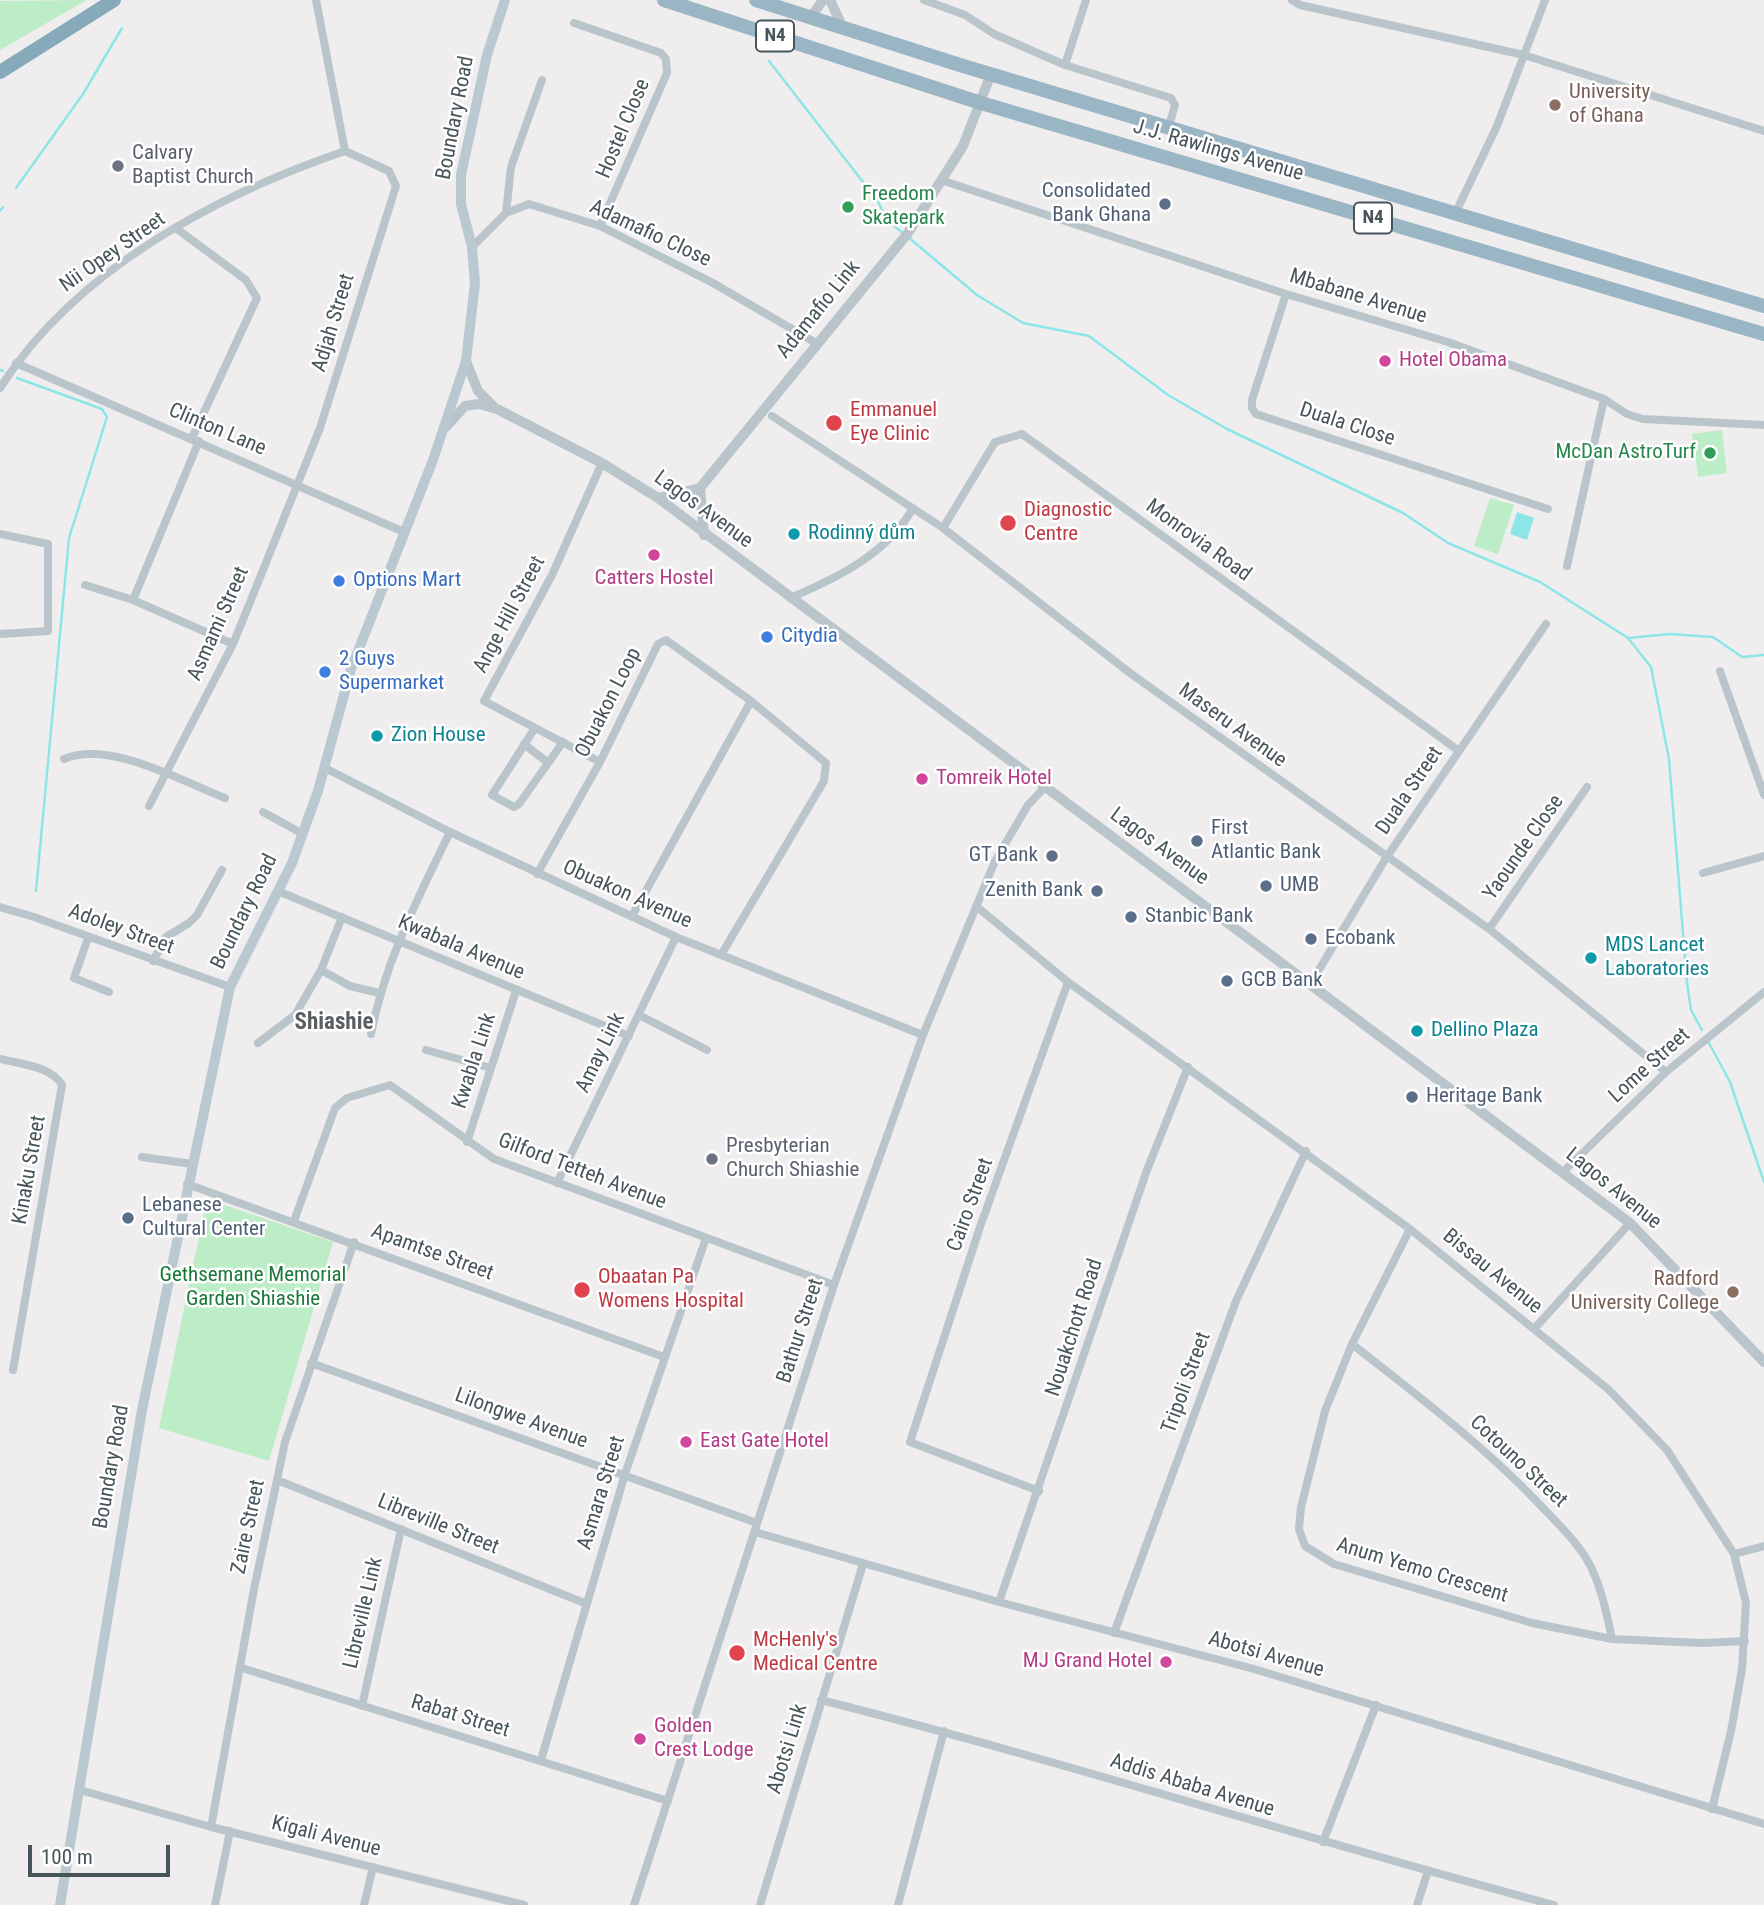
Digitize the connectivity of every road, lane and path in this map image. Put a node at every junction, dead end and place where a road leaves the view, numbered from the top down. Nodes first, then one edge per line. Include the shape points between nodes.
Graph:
1 (114, 0) edge
2 (316, 0) edge
3 (505, 0) edge
4 (664, 0) edge
5 (756, 0) edge
6 (823, 0) edge
7 (830, 0) edge
8 (924, 0) edge
9 (1086, 0) edge
10 (1292, 0) edge
11 (1545, 0) edge
12 (811, 18) junction
13 (573, 23) dead end
14 (842, 26) junction
15 (1524, 55) junction
16 (1065, 65) junction
17 (0, 72) edge
18 (991, 74) junction
19 (542, 80) dead end
20 (981, 103) junction
21 (1169, 126) junction
22 (1764, 131) edge
23 (345, 151) junction
24 (944, 181) junction
25 (506, 213) junction
26 (1455, 214) junction
27 (600, 226) junction
28 (177, 229) junction
29 (472, 247) junction
30 (1286, 294) junction
31 (1764, 306) edge
32 (1764, 334) edge
33 (816, 343) junction
34 (466, 362) junction
35 (16, 363) junction
36 (0, 388) edge
37 (1604, 399) junction
38 (496, 409) junction
39 (772, 416) dead end
40 (1764, 425) edge
41 (445, 429) junction
42 (196, 440) junction
43 (602, 463) junction
44 (296, 484) junction
45 (700, 488) junction
46 (658, 498) junction
47 (913, 508) junction
48 (1548, 509) dead end
49 (943, 528) junction
50 (404, 533) junction
51 (0, 534) edge
52 (704, 535) junction
53 (1567, 566) dead end
54 (85, 585) dead end
55 (790, 598) junction
56 (132, 600) junction
57 (1546, 624) dead end
58 (0, 634) edge
59 (233, 644) junction
60 (1720, 671) dead end
61 (751, 701) junction
62 (535, 728) junction
63 (563, 743) junction
64 (524, 744) junction
65 (1459, 751) junction
66 (64, 759) dead end
67 (547, 762) junction
68 (600, 762) junction
69 (325, 768) junction
70 (165, 774) junction
71 (1045, 787) junction
72 (1587, 787) dead end
73 (1764, 795) edge
74 (225, 798) dead end
75 (149, 806) dead end
76 (263, 812) dead end
77 (450, 832) junction
78 (303, 834) junction
79 (1764, 856) edge
80 (1386, 858) junction
81 (222, 870) dead end
82 (537, 873) junction
83 (1703, 873) dead end
84 (280, 892) junction
85 (976, 906) junction
86 (0, 907) edge
87 (632, 916) junction
88 (341, 917) junction
89 (1489, 929) junction
90 (676, 937) junction
91 (88, 938) junction
92 (398, 939) junction
93 (721, 955) junction
94 (153, 961) junction
95 (321, 970) junction
96 (1068, 982) junction
97 (1311, 983) junction
98 (230, 987) junction
99 (516, 991) junction
100 (109, 992) dead end
101 (379, 993) junction
102 (1763, 995) edge
103 (639, 1015) junction
104 (371, 1034) dead end
105 (923, 1035) junction
106 (629, 1036) junction
107 (258, 1043) dead end
108 (707, 1049) dead end
109 (426, 1050) dead end
110 (0, 1059) edge
111 (1188, 1067) junction
112 (491, 1068) junction
113 (1666, 1072) junction
114 (467, 1142) junction
115 (1306, 1152) junction
116 (142, 1157) dead end
117 (191, 1164) junction
118 (1563, 1171) junction
119 (558, 1183) junction
120 (187, 1184) junction
121 (294, 1221) junction
122 (1630, 1223) junction
123 (1410, 1229) junction
124 (706, 1238) junction
125 (354, 1242) junction
126 (834, 1285) junction
127 (1534, 1329) junction
128 (1352, 1345) junction
129 (664, 1357) junction
130 (1764, 1362) edge
131 (311, 1363) junction
132 (13, 1370) dead end
133 (625, 1474) junction
134 (276, 1480) junction
135 (1039, 1491) junction
136 (756, 1527) junction
137 (401, 1529) junction
138 (1764, 1546) edge
139 (1734, 1554) junction
140 (863, 1564) junction
141 (999, 1602) junction
142 (587, 1604) junction
143 (1114, 1633) junction
144 (1612, 1639) junction
145 (1745, 1641) junction
146 (242, 1668) junction
147 (821, 1700) junction
148 (1376, 1705) junction
149 (362, 1706) junction
150 (944, 1731) junction
151 (541, 1760) junction
152 (80, 1790) junction
153 (668, 1801) junction
154 (1712, 1809) junction
155 (1764, 1824) edge
156 (212, 1827) junction
157 (230, 1831) junction
158 (1323, 1842) junction
159 (373, 1867) junction
160 (1428, 1871) junction
161 (61, 1905) edge
162 (215, 1905) edge
163 (364, 1905) edge
164 (524, 1905) edge
165 (634, 1905) edge
166 (760, 1905) edge
167 (898, 1905) edge
168 (1417, 1905) edge
169 (1553, 1905) edge

1 - 17 highway
2 - 23 street
3 - 29 main road, Boundary Road via 487,55 461,175 461,204
4 - 20 highway, J.J. Rawlings Avenue / N4
5 - 12 highway, J.J. Rawlings Avenue / N4
6 - 12 street
7 - 14 street
8 - 16 street via 965,15 994,34
9 - 16 street
10 - 15 street
11 - 15 street
12 - 14 highway, J.J. Rawlings Avenue / N4
13 - 27 street, Hostel Close via 661,52 666,59 667,73
14 - 18 highway, J.J. Rawlings Avenue / N4
15 - 22 street
15 - 26 street
16 - 21 street via 1171,98 1175,105
18 - 20 street, Adamafio Link
18 - 21 highway, J.J. Rawlings Avenue / N4
19 - 25 street via 511,167
20 - 24 street, Adamafio Link
20 - 32 highway, J.J. Rawlings Avenue / N4
21 - 26 highway, J.J. Rawlings Avenue / N4
23 - 28 street, Nii Opey Street via 230,198
23 - 44 street, Adjah Street via 389,171 396,186 320,428
24 - 30 street, Mbabane Avenue
24 - 33 street, Adamafio Link via 908,233
25 - 27 street, Adamafio Close via 529,204
25 - 29 street
26 - 31 highway, J.J. Rawlings Avenue / N4
27 - 33 street, Adamafio Close via 713,283
28 - 35 street, Nii Opey Street via 123,263 63,311
28 - 42 street via 246,279 257,298
29 - 34 main road, Boundary Road via 475,283
30 - 37 street, Mbabane Avenue via 1448,342
30 - 48 street, Duala Close via 1252,400 1256,414
33 - 45 street, Adamafio Link
34 - 38 street, Lagos Avenue via 478,391
34 - 41 main road, Boundary Road
35 - 36 street, Nii Opey Street
35 - 42 street, Clinton Lane
37 - 40 street, Mbabane Avenue via 1643,419
37 - 53 street
38 - 41 street, Lagos Avenue via 465,405
38 - 43 street, Lagos Avenue
39 - 47 street, Maseru Avenue
41 - 50 main road, Boundary Road
42 - 44 street, Clinton Lane
42 - 56 street
43 - 46 street, Lagos Avenue
43 - 62 street, Ange Hill Street via 552,575 484,701
44 - 50 street, Clinton Lane
44 - 59 street, Asmami Street
45 - 46 street
45 - 52 street
46 - 52 street, Lagos Avenue
47 - 49 street, Maseru Avenue
47 - 55 street via 863,562
49 - 65 street, Monrovia Road via 995,442 1022,434
49 - 80 street, Maseru Avenue via 1130,673
50 - 69 main road, Boundary Road via 351,669
51 - 58 street via 48,544 48,631
52 - 55 street, Lagos Avenue
54 - 56 street
55 - 71 street, Lagos Avenue
56 - 59 street
57 - 65 street, Duala Street
59 - 70 street, Asmami Street
60 - 73 street
61 - 68 street, Obuakon Loop via 662,640
61 - 87 street
61 - 93 street via 826,763 827,771
62 - 63 street, Ange Hill Street
62 - 64 street
63 - 67 street
63 - 68 street, Ange Hill Street
64 - 67 street
64 - 67 street via 492,795 514,807
65 - 80 street, Duala Street
66 - 70 street via 81,752 104,753
68 - 82 street, Obuakon Loop
69 - 77 street, Obuakon Avenue
69 - 78 main road, Boundary Road
70 - 74 street
70 - 75 street, Asmami Street
71 - 85 street, Bathur Street via 1028,805 995,861
71 - 97 street, Lagos Avenue
72 - 89 street, Yaounde Close
76 - 78 street
77 - 82 street, Obuakon Avenue
77 - 92 street
78 - 84 main road, Boundary Road
79 - 83 street
80 - 89 street, Maseru Avenue
80 - 97 street, Duala Street
81 - 94 street via 197,915 166,937
82 - 87 street, Obuakon Avenue
84 - 88 street, Kwabala Avenue
84 - 98 main road, Boundary Road
85 - 96 street, Bissau Avenue
85 - 105 street, Bathur Street
86 - 91 street, Adoley Street
87 - 90 street, Obuakon Avenue
88 - 92 street, Kwabala Avenue
88 - 95 street
89 - 113 street, Maseru Avenue
90 - 93 street, Obuakon Avenue
90 - 103 street, Amay Link
91 - 94 street, Adoley Street
91 - 100 street via 74,978
92 - 99 street, Kwabala Avenue
92 - 101 street
93 - 105 street, Obuakon Avenue
94 - 98 street, Adoley Street
95 - 101 street via 350,986
95 - 107 street via 295,1015
96 - 111 street, Bissau Avenue
96 - 135 street, Cairo Street via 980,1227 910,1442
97 - 118 street, Lagos Avenue
98 - 117 main road, Boundary Road
99 - 106 street, Kwabala Avenue
99 - 112 street, Kwabla Link
101 - 104 street
102 - 113 street, Lome Street
103 - 106 street, Amay Link
103 - 108 street
105 - 126 street, Bathur Street
106 - 119 street, Amay Link
109 - 112 street
110 - 132 street, Kinaku Street via 45,1071 58,1077 62,1085
111 - 115 street, Bissau Avenue
111 - 135 street, Nouakchott Road via 1147,1170
112 - 114 street, Kwabla Link
113 - 118 street, Lome Street
114 - 119 street, Gilford Tetteh Avenue via 494,1159
114 - 121 street, Gilford Tetteh Avenue via 390,1085 347,1098 335,1108
115 - 123 street, Bissau Avenue
115 - 143 street, Tripoli Street via 1236,1301
116 - 117 street
117 - 120 main road, Boundary Road
118 - 122 street, Lagos Avenue
119 - 124 street, Gilford Tetteh Avenue
120 - 121 street, Apamtse Street
120 - 152 main road, Boundary Road via 134,1451
121 - 125 street, Apamtse Street
122 - 127 street
122 - 130 street, Lagos Avenue
123 - 127 street, Bissau Avenue
123 - 128 street, Anum Yemo Crescent
124 - 126 street, Gilford Tetteh Avenue
124 - 129 street, Asmara Street
125 - 129 street, Apamtse Street
125 - 131 street, Zaire Street
126 - 136 street, Bathur Street
127 - 139 street, Bissau Avenue via 1647,1426
128 - 144 street, Cotouno Street via 1491,1458 1571,1538 1595,1576
128 - 144 street, Anum Yemo Crescent via 1325,1411 1301,1507 1299,1529 1305,1546 1334,1564 1532,1623
129 - 133 street, Asmara Street
131 - 133 street, Lilongwe Avenue
131 - 134 street, Zaire Street
133 - 136 street, Lilongwe Avenue
133 - 142 street, Asmara Street
134 - 137 street, Libreville Street
134 - 146 street, Zaire Street
135 - 141 street, Nouakchott Road
136 - 140 street, Abotsi Avenue
136 - 153 street, Bathur Street
137 - 142 street, Libreville Street
137 - 149 street, Libreville Link
138 - 139 street
139 - 145 street, Bissau Avenue via 1746,1603
140 - 141 street, Abotsi Avenue
140 - 147 street, Abotsi Link
141 - 143 street, Abotsi Avenue
142 - 151 street, Asmara Street
143 - 148 street, Abotsi Avenue
144 - 145 street, Anum Yemo Crescent
145 - 154 street, Bissau Avenue via 1731,1731
146 - 149 street, Rabat Street
146 - 156 street, Zaire Street
147 - 150 street, Addis Ababa Avenue
147 - 166 street, Abotsi Link
148 - 154 street, Abotsi Avenue
148 - 158 street
149 - 151 street, Rabat Street
150 - 158 street, Addis Ababa Avenue
150 - 167 street
151 - 153 street, Rabat Street
152 - 156 street, Kigali Avenue
152 - 161 main road, Boundary Road
153 - 165 street, Bathur Street
154 - 155 street, Abotsi Avenue
156 - 157 street, Kigali Avenue
157 - 159 street, Kigali Avenue
157 - 162 street
158 - 160 street, Addis Ababa Avenue
159 - 163 street
159 - 164 street, Kigali Avenue
160 - 168 street
160 - 169 street, Addis Ababa Avenue

